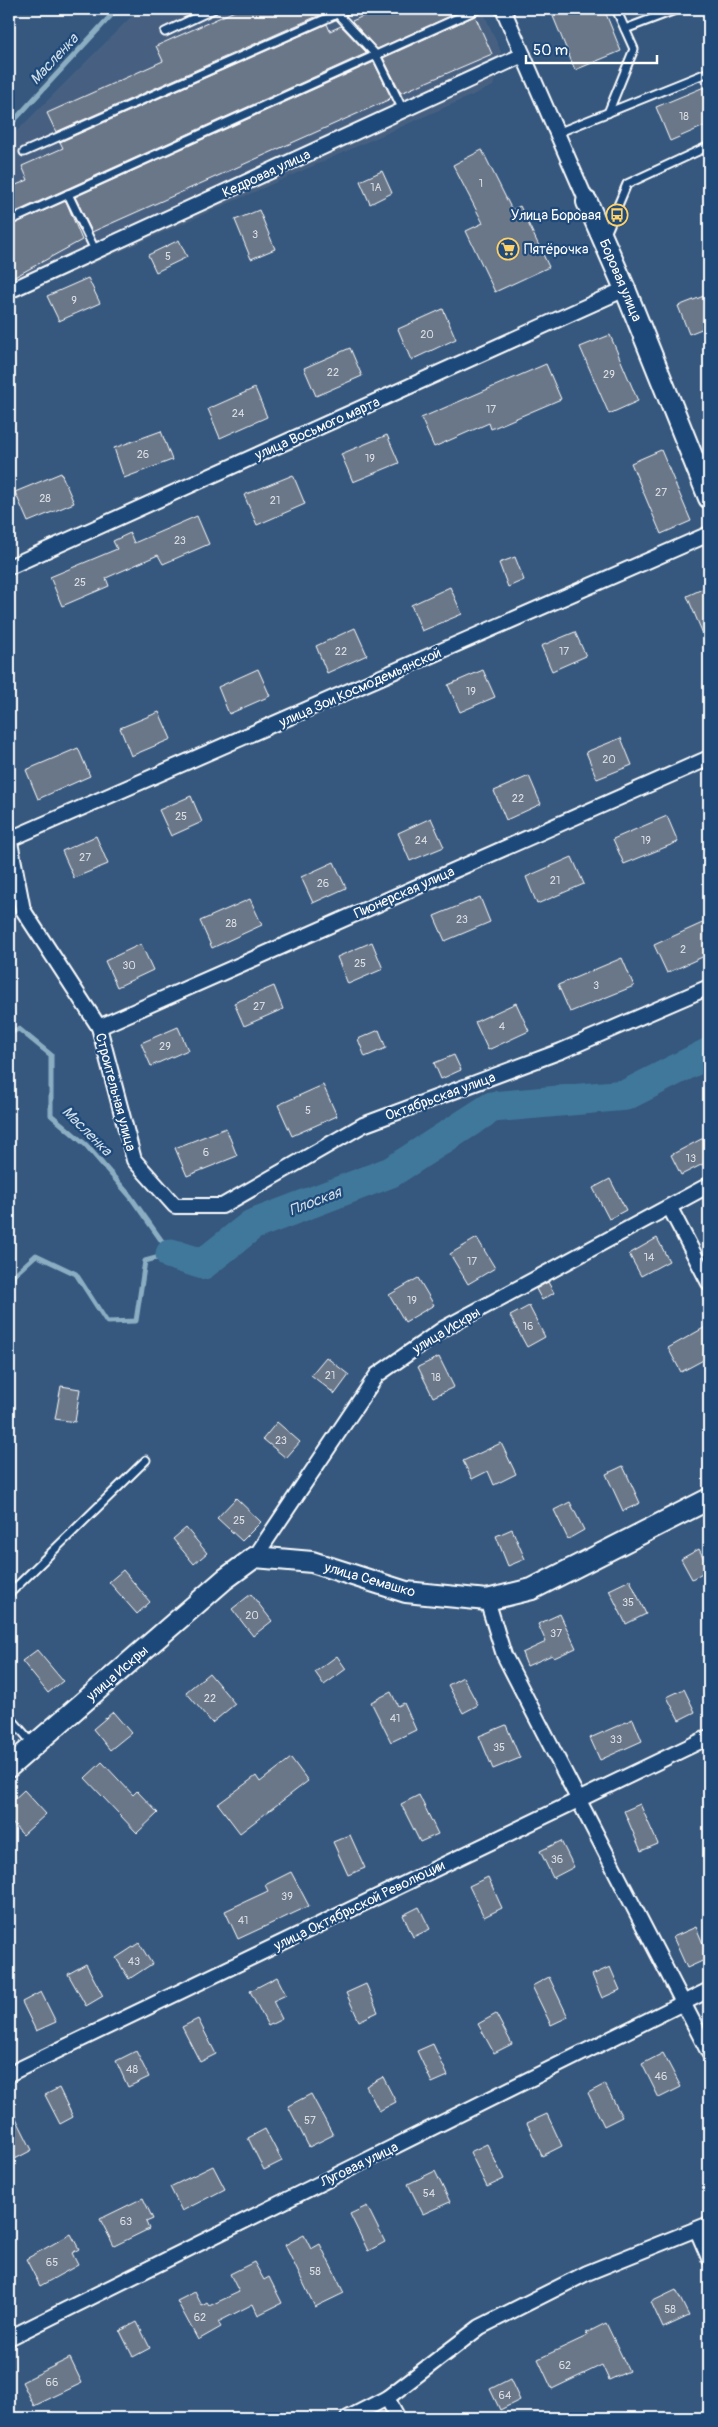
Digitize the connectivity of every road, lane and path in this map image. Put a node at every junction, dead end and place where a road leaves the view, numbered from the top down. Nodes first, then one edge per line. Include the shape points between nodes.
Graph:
1 (214, 9) edge
2 (348, 9) edge
3 (478, 9) edge
4 (503, 9) edge
5 (616, 9) edge
6 (678, 9) edge
7 (335, 11) edge
8 (625, 29) junction
9 (165, 32) dead end
10 (376, 55) junction
11 (523, 55) junction
12 (709, 72) edge
13 (403, 110) junction
14 (608, 114) junction
15 (557, 133) junction
16 (709, 146) edge
17 (24, 152) dead end
18 (68, 194) junction
19 (587, 202) joint
20 (9, 221) edge
21 (604, 239) junction
22 (96, 252) junction
23 (625, 289) junction
24 (9, 291) edge
25 (709, 498) edge
26 (709, 534) edge
27 (9, 567) edge
28 (709, 758) edge
29 (10, 838) edge
30 (709, 987) edge
31 (99, 1026) junction
32 (709, 1185) edge
33 (176, 1206) joint
34 (670, 1208) junction
35 (709, 1283) edge
36 (146, 1460) dead end
37 (709, 1499) edge
38 (255, 1557) junction
39 (9, 1594) edge
40 (488, 1600) junction
41 (9, 1716) edge
42 (709, 1737) edge
43 (34, 1745) junction
44 (9, 1767) edge
45 (580, 1798) junction
46 (709, 1990) edge
47 (682, 2004) junction
48 (709, 2053) edge
49 (9, 2074) edge
50 (703, 2227) edge
51 (709, 2258) edge
52 (9, 2338) edge
53 (387, 2398) junction
54 (348, 2418) edge
55 (398, 2418) edge

1 - 9 lane
2 - 7 lane
3 - 10 lane
4 - 11 street, Боровая улица
5 - 8 lane
6 - 8 lane
7 - 10 lane
7 - 17 lane
8 - 14 lane via 634,48
10 - 13 lane
10 - 18 lane
11 - 13 street, Кедровая улица
11 - 15 street, Боровая улица
12 - 14 lane
13 - 22 street, Кедровая улица
14 - 15 lane
15 - 19 street, Боровая улица
16 - 21 lane via 627,184
18 - 20 lane
18 - 22 lane
19 - 21 main road, Боровая улица
21 - 23 main road, Боровая улица
22 - 24 street, Кедровая улица
23 - 25 main road, Боровая улица
23 - 27 street, улица Восьмого марта
26 - 29 street, улица Зои Космодемьянской
28 - 31 street, Пионерская улица
29 - 31 street, Строительная улица via 23,910
30 - 33 street, Октябрьская улица via 561,1051 363,1125 222,1206
31 - 33 street, Строительная улица via 134,1160
32 - 34 street, улица Искры
34 - 35 street
34 - 38 street, улица Искры via 443,1329 377,1376
36 - 39 lane
37 - 40 main road, улица Семашко via 532,1588
38 - 40 main road, улица Семашко via 312,1562 406,1592
38 - 43 main road, улица Искры via 225,1579
40 - 45 street via 504,1655
41 - 43 lane
42 - 45 street, улица Октябрьской Революции
43 - 44 main road, улица Искры
45 - 47 street
45 - 49 street, улица Октябрьской Революции
46 - 47 street, Луговая улица
47 - 48 street
47 - 52 street, Луговая улица
50 - 51 street
50 - 53 street via 587,2273 480,2327
53 - 54 street
53 - 55 street

